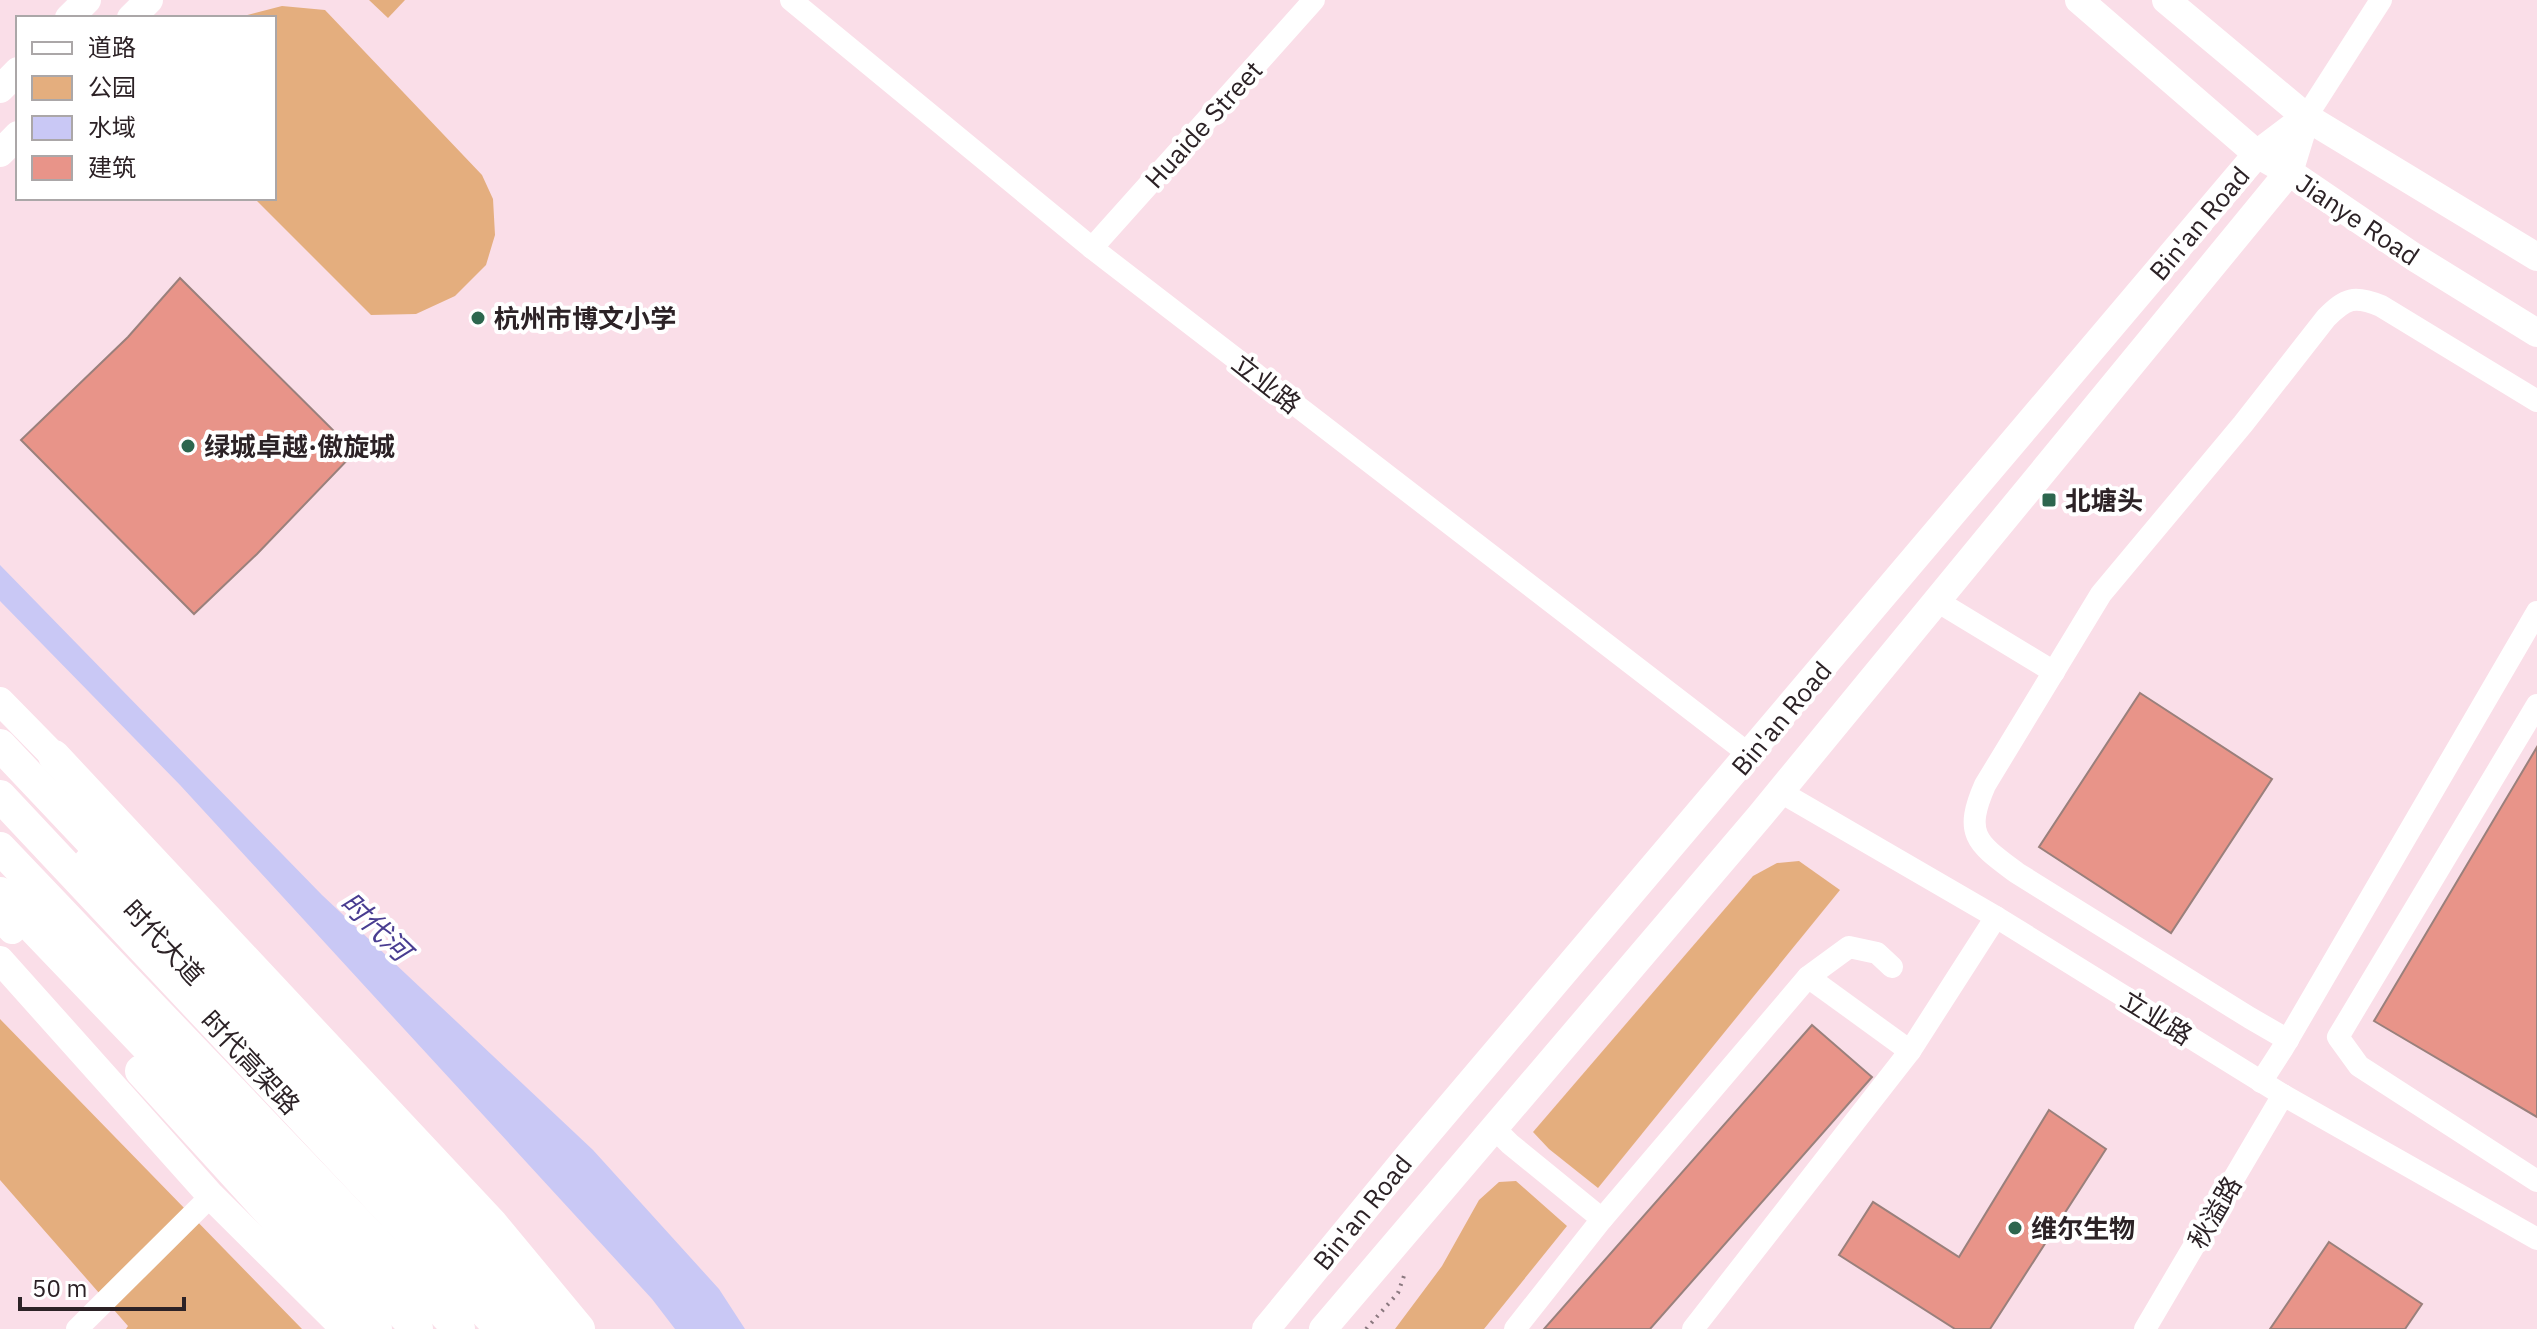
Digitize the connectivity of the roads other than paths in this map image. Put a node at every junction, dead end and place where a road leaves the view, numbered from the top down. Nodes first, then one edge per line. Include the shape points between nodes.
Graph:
1 (87, 0) edge
2 (149, 0) edge
3 (791, 0) edge
4 (1314, 0) edge
5 (2079, 0) edge
6 (2166, 0) edge
7 (2381, 0) edge
8 (71, 16) edge
9 (133, 16) edge
10 (16, 73) edge
11 (0, 89) edge
12 (2306, 117) junction
13 (16, 137) edge
14 (0, 153) edge
15 (2257, 154) junction
16 (2289, 172) junction
17 (1092, 248) junction
18 (2537, 257) edge
19 (2537, 333) edge
20 (2535, 394) edge
21 (1937, 601) junction
22 (2537, 612) edge
23 (2054, 672) junction
24 (0, 701) edge
25 (2537, 705) edge
26 (0, 745) edge
27 (1750, 755) junction
28 (54, 756) joint
29 (0, 766) edge
30 (1779, 791) junction
31 (0, 796) edge
32 (0, 848) edge
33 (0, 869) edge
34 (0, 893) edge
35 (1996, 917) junction
36 (6, 923) edge
37 (0, 960) edge
38 (1892, 967) dead end
39 (1808, 977) junction
40 (2288, 1040) junction
41 (1910, 1051) junction
42 (2261, 1082) junction
43 (2283, 1095) junction
44 (1493, 1127) junction
45 (2537, 1181) edge
46 (211, 1196) junction
47 (1602, 1219) junction
48 (2537, 1239) edge
49 (524, 1314) edge
50 (77, 1329) edge
51 (345, 1329) edge
52 (376, 1329) edge
53 (417, 1329) edge
54 (438, 1329) edge
55 (459, 1329) edge
56 (501, 1329) edge
57 (549, 1329) edge
58 (579, 1329) edge
59 (1266, 1329) edge
60 (1323, 1329) edge
61 (1515, 1329) edge
62 (1693, 1329) edge
63 (2145, 1329) edge

1 - 8 main road
2 - 9 main road
3 - 17 street, 立业路
4 - 17 street, Huaide Street
5 - 15 main road, Jianye Road
6 - 12 main road
7 - 12 street, Bin'an Road
10 - 11 main road
12 - 15 main road, Bin'an Road
12 - 16 main road, Bin'an Road
12 - 18 main road
13 - 14 main road
15 - 16 main road, Jianye Road
15 - 27 main road, Bin'an Road
16 - 19 main road, Jianye Road
16 - 21 main road, Bin'an Road
17 - 27 street, 立业路
20 - 23 street via 2381,306 2355,298 2341,303 2101,594
21 - 23 street
21 - 30 main road, Bin'an Road
22 - 40 street
23 - 40 street via 1985,785 1974,817 1981,843 2017,873
24 - 28 main road
25 - 45 street via 2338,1037 2359,1066
26 - 49 highway
27 - 59 main road, Bin'an Road
28 - 58 highway via 492,1224
29 - 49 main road, 时代大道
30 - 35 street, 立业路
30 - 44 main road, Bin'an Road
31 - 56 highway, 时代高架路
32 - 55 highway, 时代高架路
33 - 54 main road
34 - 53 highway
35 - 41 street
35 - 42 street, 立业路
36 - 52 highway
37 - 46 main road
38 - 39 street via 1877,953 1849,947
39 - 41 street
39 - 47 street
40 - 42 street
41 - 62 street
42 - 43 street, 立业路
43 - 48 street, 立业路
43 - 63 street, 秋溢路
44 - 47 street
44 - 60 main road, Bin'an Road
46 - 50 street
46 - 51 main road
47 - 61 street
49 - 57 main road, 时代大道

